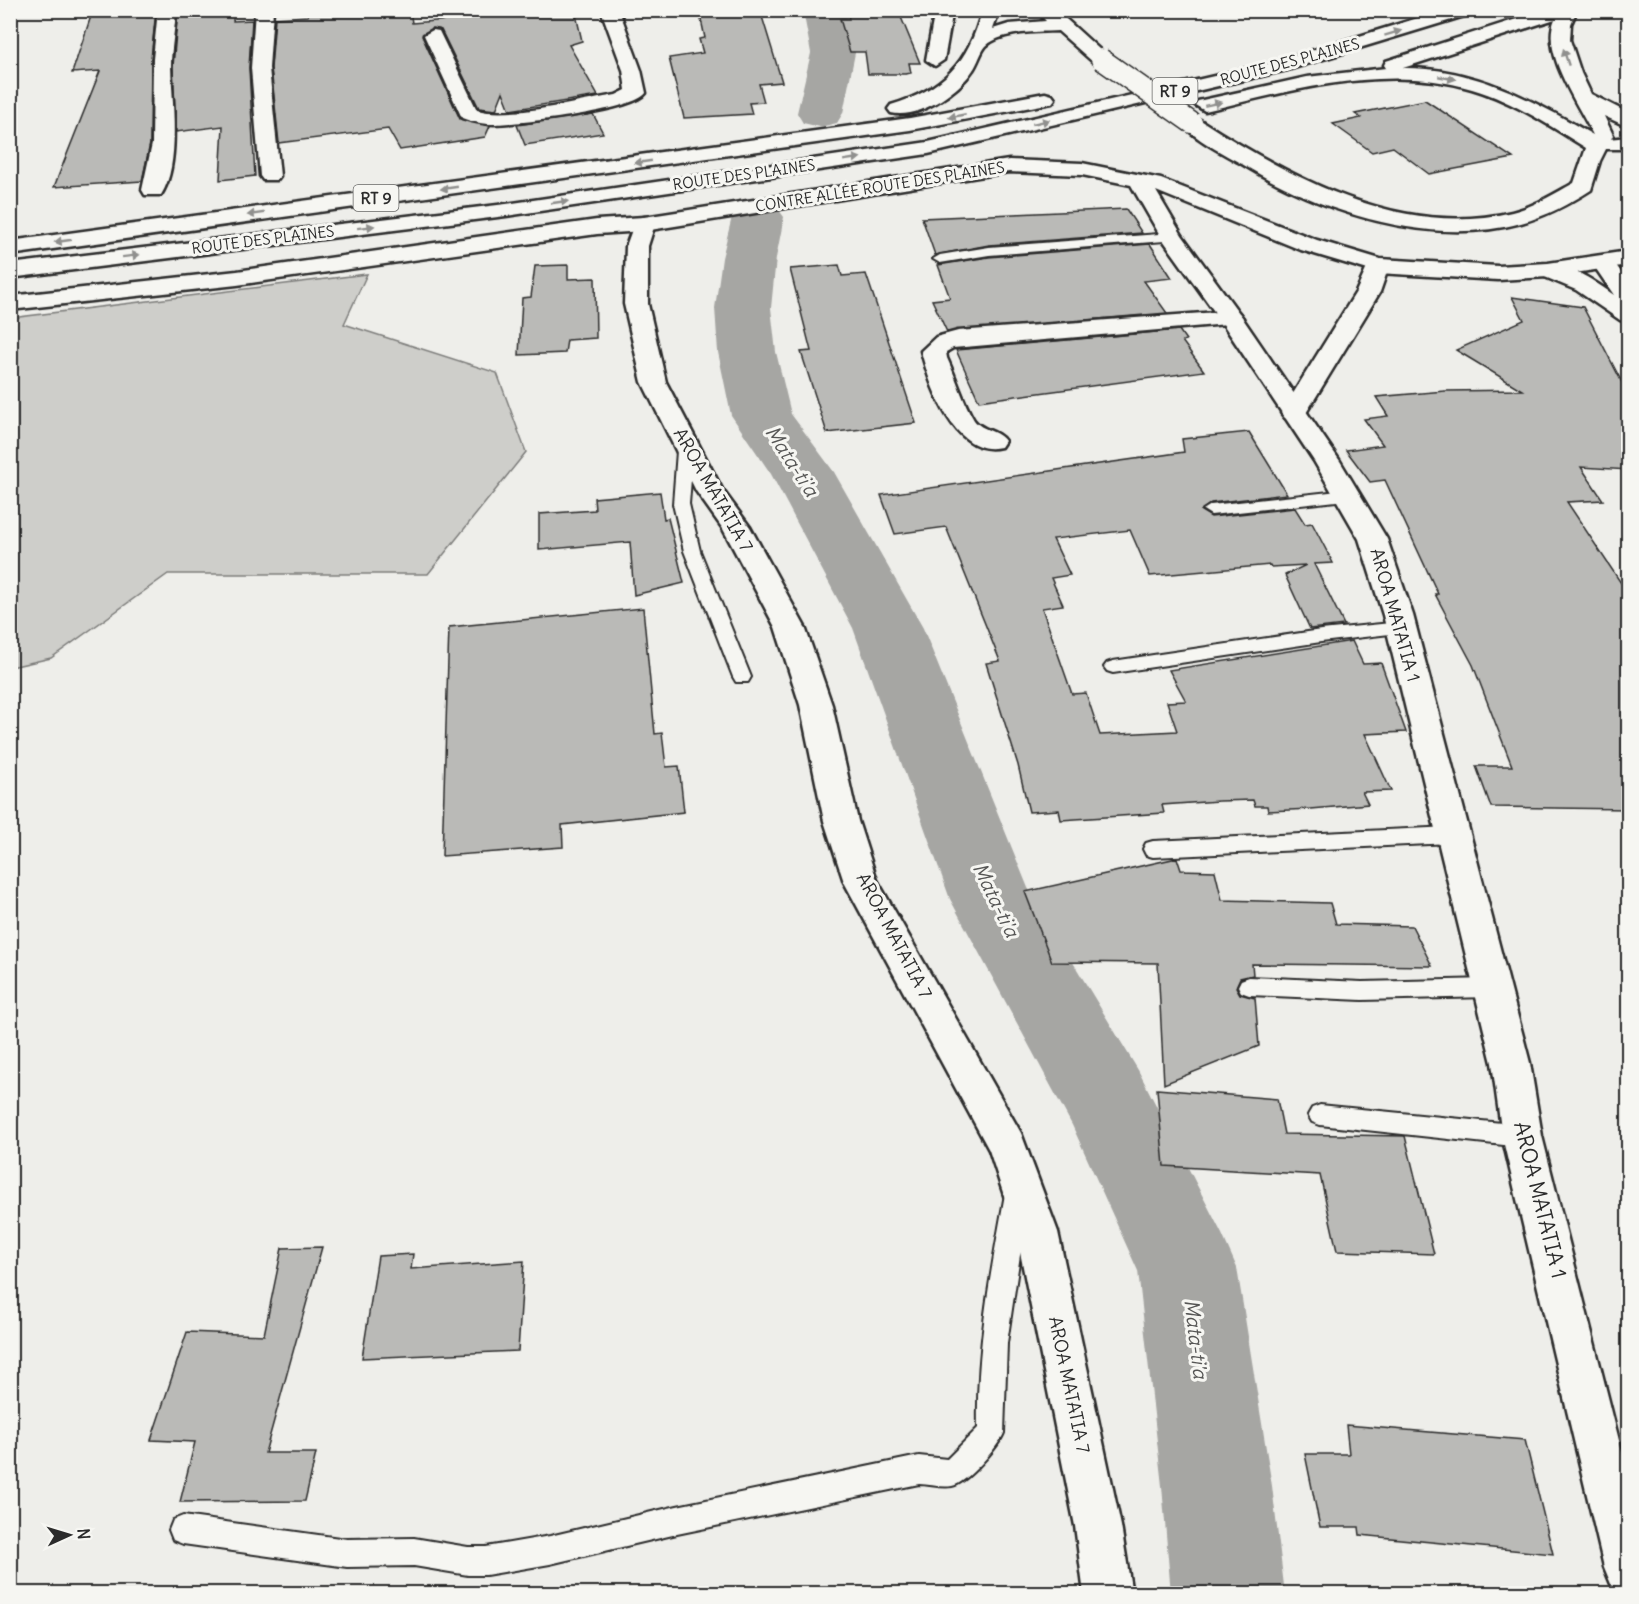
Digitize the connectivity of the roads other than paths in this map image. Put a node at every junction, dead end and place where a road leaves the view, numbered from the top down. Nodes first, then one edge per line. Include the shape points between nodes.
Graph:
1 (167, 10) edge
2 (264, 10) edge
3 (610, 10) edge
4 (944, 10) edge
5 (991, 10) edge
6 (1045, 10) edge
7 (1402, 10) edge
8 (1465, 10) edge
9 (1567, 10) edge
10 (1059, 25) junction
11 (1344, 27) dead end
12 (433, 35) dead end
13 (979, 42) junction
14 (935, 60) dead end
15 (1360, 73) junction
16 (1155, 76) dead end
17 (1111, 86) dead end
18 (1067, 94) dead end
19 (1585, 98) junction
20 (1147, 118) dead end
21 (1629, 122) edge
22 (854, 127) junction
23 (1086, 131) dead end
24 (1629, 143) edge
25 (1596, 145) junction
26 (928, 148) junction
27 (270, 176) dead end
28 (1138, 179) junction
29 (153, 190) dead end
30 (690, 216) joint
31 (644, 224) junction
32 (1172, 237) junction
33 (10, 248) edge
34 (1629, 258) edge
35 (940, 259) dead end
36 (1603, 263) junction
37 (1378, 266) junction
38 (1548, 270) junction
39 (10, 271) edge
40 (1629, 298) edge
41 (10, 303) edge
42 (1629, 315) edge
43 (1230, 318) junction
44 (1294, 414) junction
45 (992, 441) dead end
46 (690, 450) junction
47 (1348, 495) junction
48 (1211, 510) dead end
49 (1401, 628) junction
50 (1113, 667) dead end
51 (742, 677) dead end
52 (1451, 835) junction
53 (1153, 849) dead end
54 (1249, 986) dead end
55 (1490, 988) junction
56 (1320, 1115) dead end
57 (1522, 1136) junction
58 (1019, 1179) junction
59 (183, 1530) dead end
60 (1629, 1567) edge
61 (1108, 1593) edge

1 - 29 main road via 162,62 164,113
2 - 27 main road via 260,68
3 - 12 main road via 632,70 636,93 621,100 514,117 478,119 469,114
4 - 14 main road
5 - 13 main road
6 - 10 main road
7 - 11 main road, ROUTE DES PLAINES
26 -> 8 main road, ROUTE DES PLAINES / RT 9 via 1280,66
9 - 15 main road via 1417,59
19 -> 9 main road via 1561,42
10 - 13 main road via 1008,29
10 - 25 main road, bridge via 1101,59 1239,154 1296,185 1406,220 1460,225 1515,217 1559,204 1584,186
13 - 22 main road via 961,77 938,97
20 -> 15 main road
15 -> 25 main road via 1417,74 1477,84 1524,103
16 - 17 main road, RT 9
18 -> 22 main road, ROUTE DES PLAINES / RT 9 via 910,124
19 - 21 main road
19 - 25 main road via 1603,135
22 -> 33 main road, ROUTE DES PLAINES / RT 9 via 684,157
23 - 26 main road via 1026,141
24 - 25 main road
39 -> 26 main road, ROUTE DES PLAINES / RT 9 via 506,210
28 - 30 main road, CONTRE ALLÉE ROUTE DES PLAINES via 1082,169 1009,166
28 - 32 main road, AROA MATATIA 1
28 - 37 main road, CONTRE ALLÉE ROUTE DES PLAINES via 1309,245
30 - 31 main road, ROUTE DES PLAINES
31 - 41 main road, ROUTE DES PLAINES via 597,227 237,278
31 - 46 main road, AROA MATATIA 7 via 637,246 636,304 654,382
32 - 35 lane via 989,250
32 - 43 main road, AROA MATATIA 1
34 - 36 main road, CONTRE ALLÉE ROUTE DES PLAINES
36 - 38 main road, CONTRE ALLÉE ROUTE DES PLAINES
36 - 40 main road
37 - 38 main road, CONTRE ALLÉE ROUTE DES PLAINES via 1485,274
37 - 44 main road via 1368,292
38 - 42 main road via 1584,285
43 - 44 main road, AROA MATATIA 1
43 - 45 main road via 953,339 938,345 933,351 935,358 963,423 974,434
44 - 47 main road, AROA MATATIA 1
46 - 51 lane via 685,451 683,513 692,552
46 - 58 main road, AROA MATATIA 7 via 790,627 816,705 840,821 861,882 986,1106
47 - 48 lane
47 - 49 main road, AROA MATATIA 1 via 1373,539
49 - 50 lane
49 - 52 main road, AROA MATATIA 1
52 - 53 lane
52 - 55 main road, AROA MATATIA 1
54 - 55 lane via 1362,991
55 - 57 main road, AROA MATATIA 1 via 1511,1063
56 - 57 lane
57 - 60 main road, AROA MATATIA 1
58 - 59 lane via 993,1353 991,1433 952,1473 919,1470 486,1561 414,1552 347,1553
58 - 61 main road, AROA MATATIA 7 via 1046,1272

